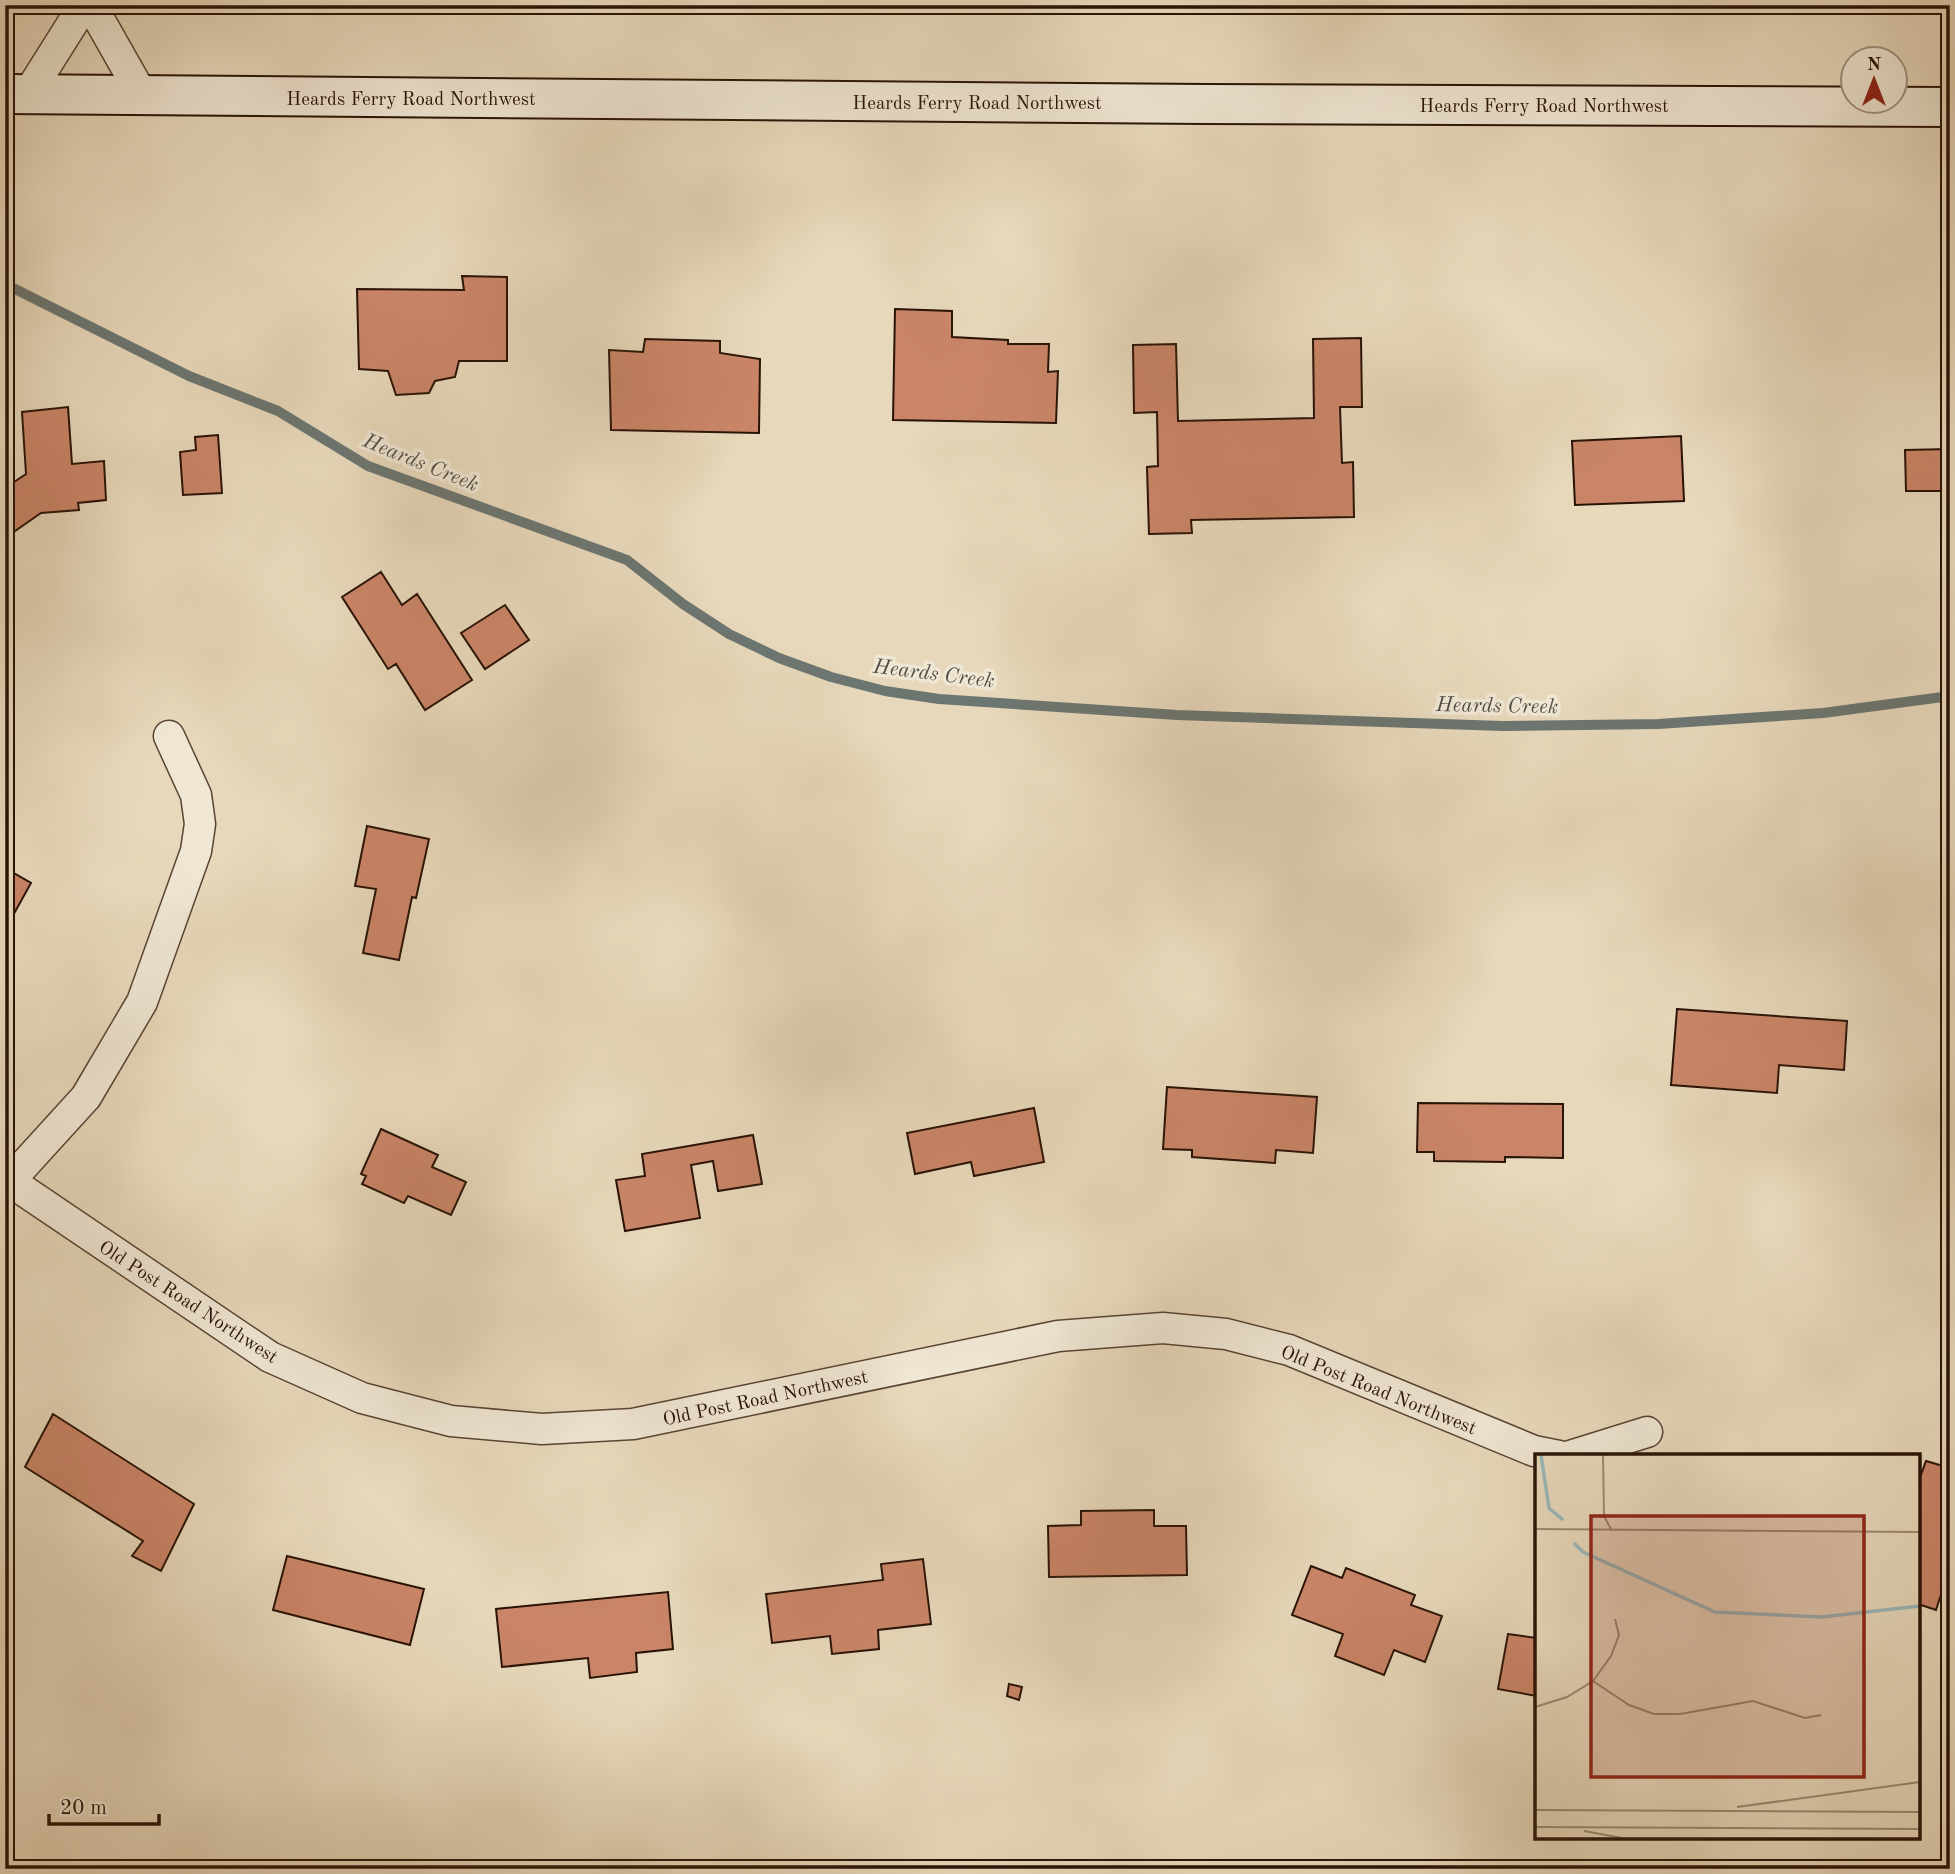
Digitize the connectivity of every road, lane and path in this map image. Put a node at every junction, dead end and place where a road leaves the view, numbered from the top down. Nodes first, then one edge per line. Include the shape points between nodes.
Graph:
1 (84, 5) edge
2 (91, 5) edge
3 (17, 94) edge
4 (142, 95) junction
5 (1950, 107) edge
6 (169, 736) dead end
7 (8, 1184) edge
8 (1647, 1432) dead end
9 (1549, 1454) edge
10 (1576, 1454) edge

1 - 3 street
2 - 4 street
3 - 4 street, Heards Ferry Road Northwest
4 - 5 street, Heards Ferry Road Northwest
6 - 7 street via 196,795 200,824 196,851 174,914 142,1002 86,1097
7 - 9 street, Old Post Road Northwest via 270,1357 362,1398 451,1421 542,1429 633,1424 1058,1336 1163,1328 1226,1334 1289,1350
8 - 10 street

